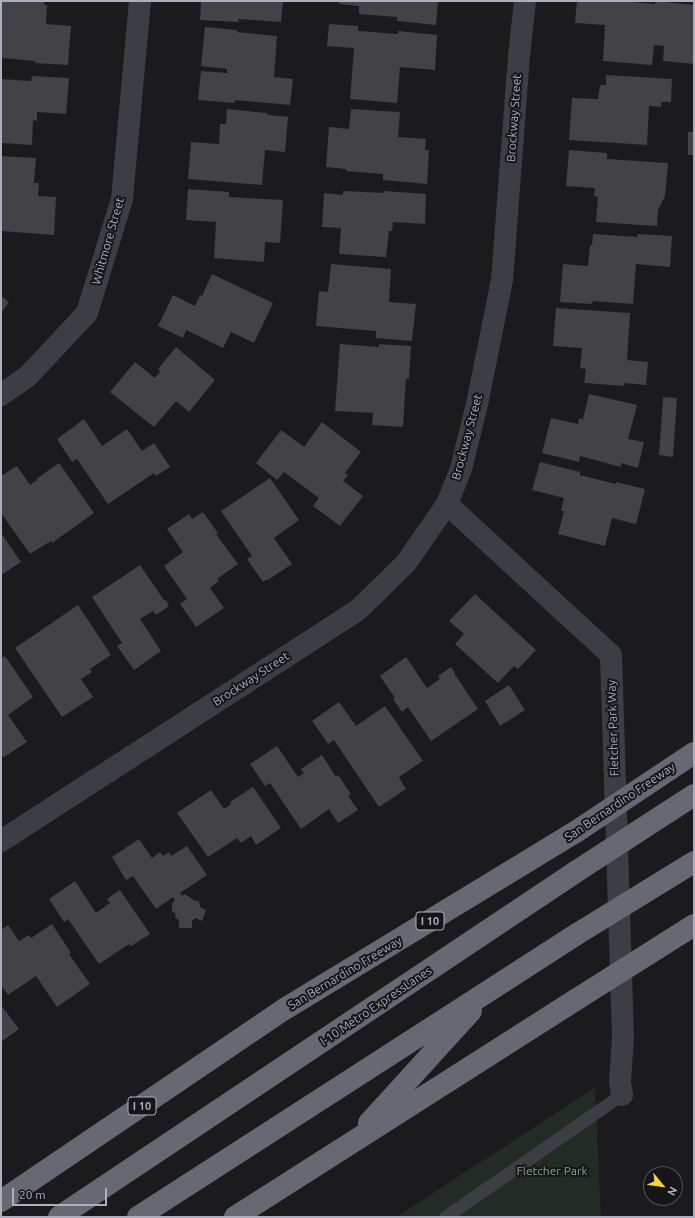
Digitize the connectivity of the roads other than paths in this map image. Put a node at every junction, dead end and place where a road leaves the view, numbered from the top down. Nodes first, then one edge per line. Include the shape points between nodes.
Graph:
1 (140, 1) edge
2 (525, 1) edge
3 (1, 395) edge
4 (446, 504) junction
5 (694, 752) edge
6 (694, 795) edge
7 (1, 841) edge
8 (694, 862) edge
9 (694, 925) edge
10 (492, 988) junction
11 (622, 1095) joint
12 (349, 1145) junction
13 (1, 1201) edge
14 (59, 1217) edge
15 (138, 1217) edge
16 (235, 1217) edge
17 (446, 1217) edge

1 - 3 street, Whitmore Street via 122,199 87,313 28,376
2 - 4 street, Brockway Street via 502,280 461,469
4 - 7 street, Brockway Street via 406,563 358,610
4 - 11 street, Fletcher Park Way via 611,656 623,1037 620,1082
5 - 13 highway, San Bernardino Freeway / I 10, bridge via 577,831 282,1010
6 - 14 highway, I-10 Metro ExpressLanes, bridge
8 - 10 highway, bridge
9 - 12 highway, bridge
10 - 12 highway
10 - 15 highway
11 - 17 lane
12 - 16 highway

